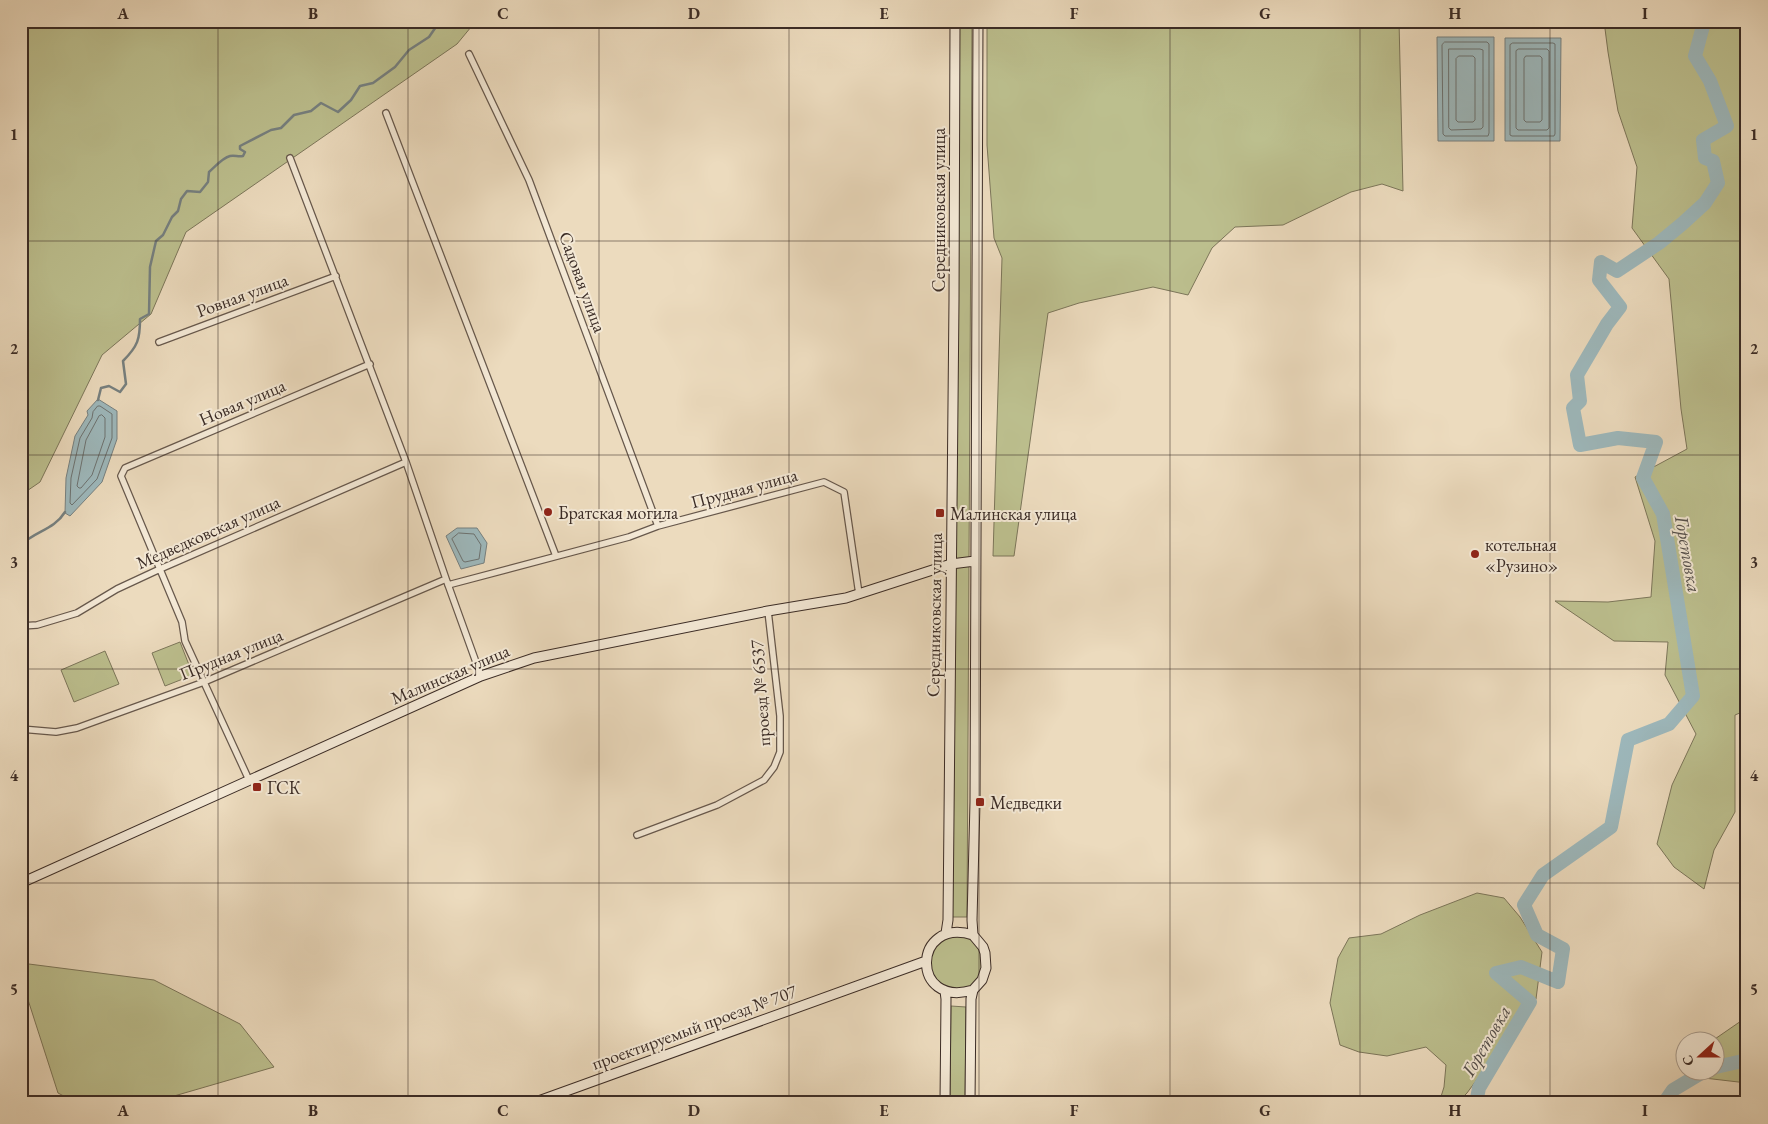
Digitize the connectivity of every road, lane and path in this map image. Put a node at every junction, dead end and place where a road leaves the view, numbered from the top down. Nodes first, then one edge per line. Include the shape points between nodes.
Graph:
1 (955, 21) edge
2 (978, 21) edge
3 (468, 54) dead end
4 (386, 113) dead end
5 (290, 158) dead end
6 (336, 276) junction
7 (159, 342) dead end
8 (370, 364) junction
9 (406, 462) junction
10 (658, 526) junction
11 (556, 556) junction
12 (975, 561) junction
13 (951, 564) junction
14 (160, 569) junction
15 (447, 582) junction
16 (859, 594) junction
17 (768, 611) junction
18 (21, 626) edge
19 (481, 676) junction
20 (204, 682) junction
21 (21, 730) edge
22 (249, 780) junction
23 (637, 835) dead end
24 (21, 882) edge
25 (946, 934) junction
26 (973, 935) junction
27 (926, 961) junction
28 (973, 990) junction
29 (945, 991) junction
30 (533, 1103) edge
31 (945, 1103) edge
32 (970, 1103) edge

1 - 13 street, Середниковская улица
2 - 12 street
3 - 10 street, Садовая улица via 529,180
4 - 11 street
5 - 6 street
6 - 7 street, Ровная улица
6 - 8 street
8 - 9 street
8 - 14 street, Новая улица via 125,468 121,476
9 - 14 street, Медведковская улица
9 - 15 street
10 - 11 street, Прудная улица via 628,538
10 - 16 street, Прудная улица via 824,482 844,492
11 - 15 street, Прудная улица
12 - 13 street, Малинская улица
12 - 26 street
13 - 16 street, Малинская улица
13 - 25 street, Середниковская улица
14 - 18 street, Медведковская улица via 77,613 37,625
14 - 20 street via 182,622 185,641
15 - 19 street
15 - 20 street, Прудная улица
16 - 17 street, Малинская улица
17 - 19 street, Малинская улица via 534,658
17 - 23 street, проезд № 6537 via 780,716 780,752 774,767 764,780 717,805
19 - 22 street, Малинская улица
20 - 21 street, Прудная улица via 77,728 56,732
20 - 22 street
22 - 24 street, Малинская улица
25 - 26 street
25 - 27 street via 930,947
26 - 28 street via 985,953 986,968 982,980
27 - 29 street via 932,982
27 - 30 street, проектируемый проезд № 707
28 - 29 street via 958,994
28 - 32 street
29 - 31 street

